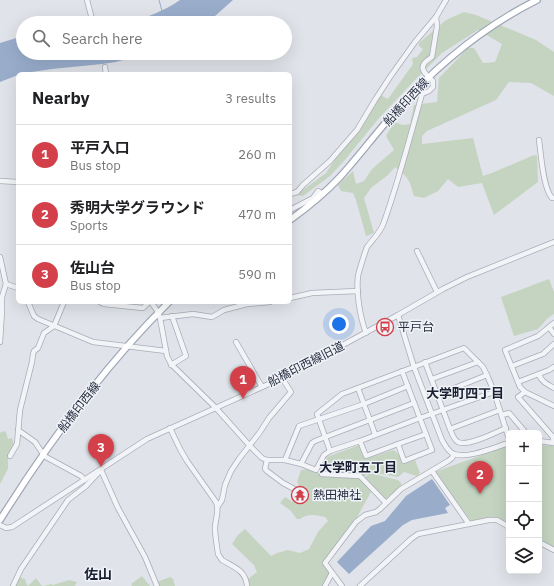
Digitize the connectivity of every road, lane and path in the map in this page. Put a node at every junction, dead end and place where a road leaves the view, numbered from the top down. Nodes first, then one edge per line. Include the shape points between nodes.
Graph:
1 (87, 0) edge
2 (446, 0) edge
3 (537, 0) edge
4 (91, 16) edge
5 (436, 17) junction
6 (105, 67) dead end
7 (106, 72) edge
8 (429, 77) junction
9 (539, 140) dead end
10 (0, 181) edge
11 (16, 182) edge
12 (292, 193) edge
13 (323, 194) junction
14 (554, 198) edge
15 (292, 209) edge
16 (292, 219) edge
17 (554, 242) edge
18 (417, 251) dead end
19 (0, 257) edge
20 (6, 284) junction
21 (16, 287) edge
22 (358, 291) junction
23 (437, 292) junction
24 (292, 298) edge
25 (29, 304) edge
26 (63, 304) edge
27 (104, 304) edge
28 (148, 304) edge
29 (152, 304) edge
30 (168, 304) edge
31 (243, 304) edge
32 (160, 315) junction
33 (398, 315) junction
34 (172, 316) junction
35 (554, 323) edge
36 (54, 326) junction
37 (549, 327) junction
38 (366, 333) junction
39 (554, 334) edge
40 (0, 342) edge
41 (236, 342) dead end
42 (554, 344) edge
43 (128, 346) junction
44 (166, 351) junction
45 (425, 362) junction
46 (478, 362) junction
47 (171, 365) junction
48 (512, 366) junction
49 (414, 367) junction
50 (554, 367) edge
51 (402, 371) junction
52 (487, 375) junction
53 (539, 375) junction
54 (282, 378) junction
55 (432, 379) junction
56 (518, 382) junction
57 (408, 386) junction
58 (262, 387) junction
59 (358, 388) junction
60 (554, 388) edge
61 (494, 392) junction
62 (526, 392) junction
63 (437, 395) junction
64 (414, 403) junction
65 (364, 404) junction
66 (554, 406) edge
67 (216, 408) junction
68 (443, 410) junction
69 (501, 413) junction
70 (432, 414) junction
71 (420, 418) junction
72 (319, 420) junction
73 (370, 420) junction
74 (170, 428) junction
75 (506, 428) joint
76 (450, 429) junction
77 (18, 430) junction
78 (523, 430) edge
79 (375, 434) junction
80 (426, 434) junction
81 (324, 436) junction
82 (360, 441) junction
83 (542, 441) edge
84 (554, 443) edge
85 (398, 444) junction
86 (506, 444) edge
87 (250, 446) junction
88 (330, 451) junction
89 (43, 454) junction
90 (454, 454) junction
91 (10, 456) dead end
92 (267, 460) junction
93 (284, 460) junction
94 (301, 464) junction
95 (101, 470) junction
96 (432, 471) junction
97 (322, 474) dead end
98 (85, 480) junction
99 (298, 490) dead end
100 (386, 503) junction
101 (218, 506) junction
102 (0, 520) edge
103 (469, 524) junction
104 (0, 525) edge
105 (506, 525) edge
106 (542, 544) edge
107 (554, 550) edge
108 (332, 573) junction
109 (13, 586) edge
110 (157, 586) edge
111 (247, 586) edge
112 (325, 586) edge
113 (342, 586) edge
114 (360, 586) edge

1 - 4 street
2 - 5 street
3 - 8 main road, 船橋印西線 via 490,27
5 - 8 street via 432,57 422,66
5 - 12 street via 404,58 357,130 330,161 297,192
6 - 7 street
8 - 13 main road, 船橋印西線
8 - 22 street via 433,81 433,87 422,94 384,223 364,254 358,275
9 - 14 street via 544,178 548,192
10 - 11 street
13 - 15 street via 318,191 313,198
13 - 16 main road, 船橋印西線
17 - 23 street, 船橋印西線旧道 via 467,277
18 - 23 street
19 - 20 street
20 - 21 street
20 - 40 street via 2,297
22 - 24 street
22 - 38 street via 361,318
23 - 33 street, 船橋印西線旧道
25 - 36 street via 34,316
26 - 36 street
27 - 28 street via 143,308
29 - 32 street
30 - 32 main road, 船橋印西線
31 - 34 street via 212,317 193,314
32 - 34 street
32 - 43 main road, 船橋印西線
32 - 44 street
33 - 38 street, 船橋印西線旧道
33 - 49 street
34 - 47 street via 186,356
35 - 37 street
36 - 43 street via 93,342
36 - 77 street via 44,332 38,348 32,354
37 - 39 street
37 - 48 street via 538,336 505,350
38 - 54 street, 船橋印西線旧道
41 - 58 street
42 - 48 street via 543,354
43 - 44 street
43 - 89 main road, 船橋印西線
44 - 47 street
45 - 46 street via 464,348
45 - 49 street
45 - 55 street
46 - 52 street
46 - 55 street
47 - 67 street
48 - 56 street
49 - 51 street
49 - 70 street
50 - 53 street
51 - 57 street
51 - 59 street
52 - 61 street
52 - 63 street
53 - 56 street
53 - 60 street via 544,382
54 - 58 street, 船橋印西線旧道
54 - 87 street via 292,392 269,418
55 - 63 street
56 - 62 street
57 - 64 street
57 - 65 street
58 - 67 street, 船橋印西線旧道
59 - 65 street
59 - 72 street via 342,394 317,414
61 - 68 street
61 - 69 street
62 - 66 street
62 - 84 street via 518,397 553,437
63 - 68 street
64 - 71 street
64 - 73 street
65 - 72 street
65 - 73 street
67 - 74 street, 船橋印西線旧道
67 - 87 street
68 - 70 street
68 - 76 street
69 - 75 street
69 - 76 street
69 - 78 street via 509,414
70 - 71 street
70 - 90 street via 442,440
71 - 79 street
71 - 80 street
72 - 81 street
72 - 93 street via 299,426
73 - 79 street
73 - 81 street
74 - 95 street, 船橋印西線旧道 via 138,444
74 - 101 street via 180,449
75 - 76 street via 464,444 457,442
77 - 89 street via 35,442
77 - 91 street via 17,444
79 - 82 street
80 - 85 street
80 - 85 street via 432,450 404,461
81 - 88 street
81 - 94 street via 312,443
82 - 85 street via 366,456
82 - 88 street
83 - 84 street
86 - 90 street via 468,455
87 - 92 street
87 - 101 street via 231,471
88 - 94 street via 316,470
89 - 98 street
89 - 102 main road, 船橋印西線
90 - 96 street
92 - 93 street
92 - 99 street via 267,471
93 - 94 street
95 - 98 street, 船橋印西線旧道
95 - 109 street via 68,500 21,569
95 - 110 street
96 - 100 street via 401,489
96 - 103 street
97 - 100 street via 360,476
98 - 104 street, 船橋印西線旧道 via 12,527
100 - 108 street via 376,512 365,515 356,522 326,563
101 - 111 street via 215,530 218,554 222,560 244,575
103 - 105 street via 497,520
103 - 114 street via 418,534
106 - 107 street
108 - 112 street
108 - 113 street

